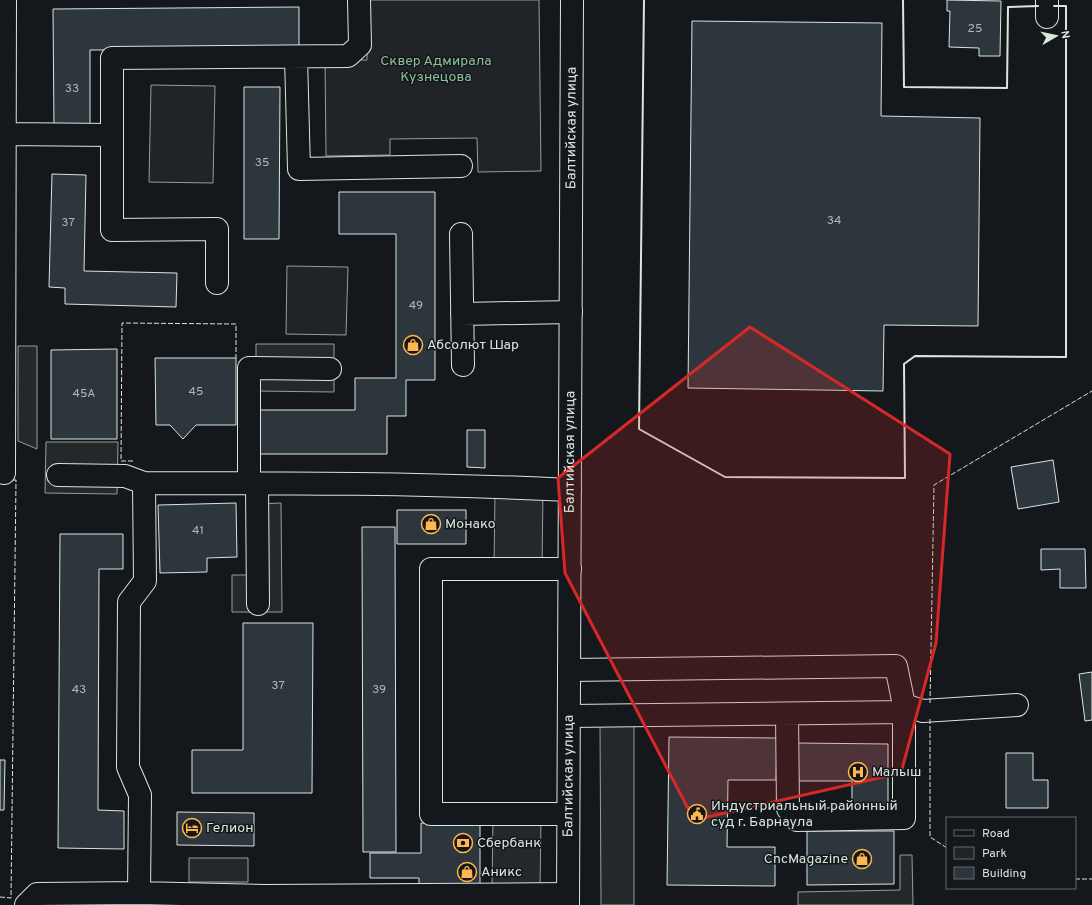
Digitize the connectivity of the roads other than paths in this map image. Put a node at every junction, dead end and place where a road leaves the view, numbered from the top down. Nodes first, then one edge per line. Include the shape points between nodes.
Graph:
1 (5, 0) edge
2 (360, 0) edge
3 (572, 0) edge
4 (2, 52) edge
5 (296, 57) junction
6 (4, 134) junction
7 (112, 135) junction
8 (461, 166) dead end
9 (461, 234) dead end
10 (2, 281) edge
11 (217, 283) dead end
12 (571, 312) junction
13 (462, 314) junction
14 (463, 365) dead end
15 (330, 369) dead end
16 (4, 473) dead end
17 (58, 475) dead end
18 (144, 483) junction
19 (253, 483) junction
20 (570, 490) junction
21 (570, 569) junction
22 (258, 604) dead end
23 (569, 670) junction
24 (1017, 705) dead end
25 (904, 709) junction
26 (787, 714) junction
27 (569, 716) junction
28 (568, 814) junction
29 (139, 893) junction
30 (568, 899) edge
31 (26, 905) edge

1 - 4 main road
2 - 5 main road via 360,45 348,56
3 - 12 main road, Балтийская улица
4 - 6 main road
5 - 7 main road via 112,58
5 - 8 main road via 299,169
6 - 7 main road
6 - 10 main road
7 - 11 main road via 112,230 217,229
9 - 13 main road
10 - 16 main road
12 - 13 main road
12 - 20 main road, Балтийская улица
13 - 14 main road
15 - 19 main road via 249,368
17 - 18 main road via 125,476
18 - 19 main road
18 - 29 main road via 145,581 129,602 128,767 140,795
19 - 20 main road via 492,486
19 - 22 main road
20 - 21 main road, Балтийская улица
21 - 23 main road, Балтийская улица
21 - 28 main road via 431,569 431,814
23 - 25 main road via 896,666
23 - 27 main road, Балтийская улица
24 - 25 main road via 923,711
25 - 26 main road
25 - 26 main road via 904,818 798,820 788,809
26 - 27 main road
27 - 28 main road, Балтийская улица
28 - 30 main road, Балтийская улица
29 - 30 main road
29 - 31 main road via 37,894

